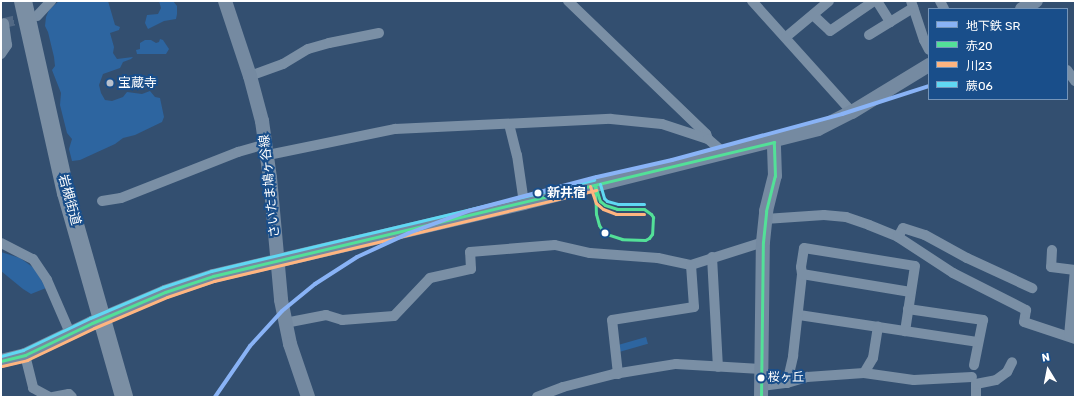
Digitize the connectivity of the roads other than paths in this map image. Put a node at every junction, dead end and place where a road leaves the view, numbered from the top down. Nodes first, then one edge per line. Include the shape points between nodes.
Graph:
1 (12, 1) edge
2 (23, 1) edge
3 (51, 1) edge
4 (225, 1) edge
5 (568, 1) edge
6 (752, 1) edge
7 (828, 1) edge
8 (876, 1) edge
9 (1036, 1) edge
10 (912, 4) edge
11 (816, 8) edge
12 (1024, 8) edge
13 (37, 16) tunnel mouth
14 (890, 22) junction
15 (4, 23) dead end
16 (379, 33) dead end
17 (869, 35) dead end
18 (786, 37) junction
19 (928, 48) edge
20 (1, 54) edge
21 (928, 66) edge
22 (1068, 71) edge
23 (250, 76) junction
24 (1075, 81) edge
25 (852, 112) junction
26 (510, 124) junction
27 (708, 139) junction
28 (774, 142) junction
29 (267, 150) junction
30 (724, 153) junction
31 (102, 201) dead end
32 (524, 203) junction
33 (765, 219) junction
34 (898, 237) junction
35 (763, 242) junction
36 (1, 243) edge
37 (1052, 250) dead end
38 (712, 257) junction
39 (277, 261) junction
40 (690, 265) junction
41 (1075, 270) edge
42 (802, 274) junction
43 (1032, 288) dead end
44 (911, 292) junction
45 (908, 309) junction
46 (799, 315) junction
47 (97, 320) junction
48 (285, 323) junction
49 (878, 326) junction
50 (905, 331) junction
51 (70, 333) junction
52 (1072, 337) edge
53 (978, 342) junction
54 (25, 355) junction
55 (1, 360) edge
56 (1012, 362) dead end
57 (974, 365) dead end
58 (718, 367) junction
59 (761, 369) junction
60 (864, 373) junction
61 (618, 374) junction
62 (972, 377) dead end
63 (787, 383) junction
64 (761, 391) edge
65 (49, 397) edge
66 (53, 397) edge
67 (72, 397) edge
68 (112, 397) edge
69 (124, 397) edge
70 (308, 397) edge
71 (537, 397) edge
72 (976, 397) edge

1 - 47 highway, 岩槻街道 via 45,152
2 - 47 highway, 岩槻街道
3 - 13 street
4 - 23 main road, さいたま鳩ヶ谷線
5 - 27 street via 706,134
6 - 18 street
7 - 11 street
8 - 11 street via 830,31
8 - 14 street
9 - 12 main road
10 - 14 street
10 - 19 street
11 - 18 street
14 - 17 street
15 - 20 street via 8,45
16 - 23 street via 329,42 308,49 283,64
18 - 25 street
21 - 25 main road
22 - 24 street
23 - 29 main road, さいたま鳩ヶ谷線
25 - 28 main road via 818,129
26 - 27 street via 611,119 662,124
26 - 29 street via 395,129
26 - 32 street
27 - 30 street
28 - 30 main road
28 - 33 main road via 775,176
29 - 31 street via 209,163 120,198
29 - 39 main road, さいたま鳩ヶ谷線
30 - 32 main road
32 - 39 main road
33 - 34 street via 824,215 846,217
33 - 35 main road
34 - 43 street via 904,228 924,235
34 - 52 street via 953,273 1026,310 1024,322
35 - 38 street
35 - 59 main road
36 - 51 street via 33,259 47,280
37 - 41 street via 1051,267
38 - 40 street
38 - 58 street
39 - 47 main road via 188,284
39 - 48 main road, さいたま鳩ヶ谷線
40 - 48 street via 658,258 590,253 555,245 470,252 471,269 430,278 394,316 342,320 326,315
40 - 61 street via 694,307 612,320
41 - 52 street
42 - 44 street
42 - 44 street via 804,248 915,266
42 - 46 street
44 - 45 street
45 - 50 street
45 - 53 street via 983,320
46 - 49 street
46 - 63 street
47 - 51 main road
47 - 68 highway, 岩槻街道
47 - 69 highway, 岩槻街道
48 - 70 main road, さいたま鳩ヶ谷線 via 296,366
49 - 50 street
49 - 60 street via 873,358
50 - 53 street
51 - 54 main road
53 - 57 street
54 - 55 main road
54 - 65 street via 33,388
56 - 72 street via 1007,372 996,380 976,384
58 - 59 street
58 - 61 street via 676,364
59 - 64 main road
60 - 62 street via 914,380
60 - 63 street via 807,377
61 - 71 street via 563,387
63 - 64 street
66 - 67 street via 70,394

